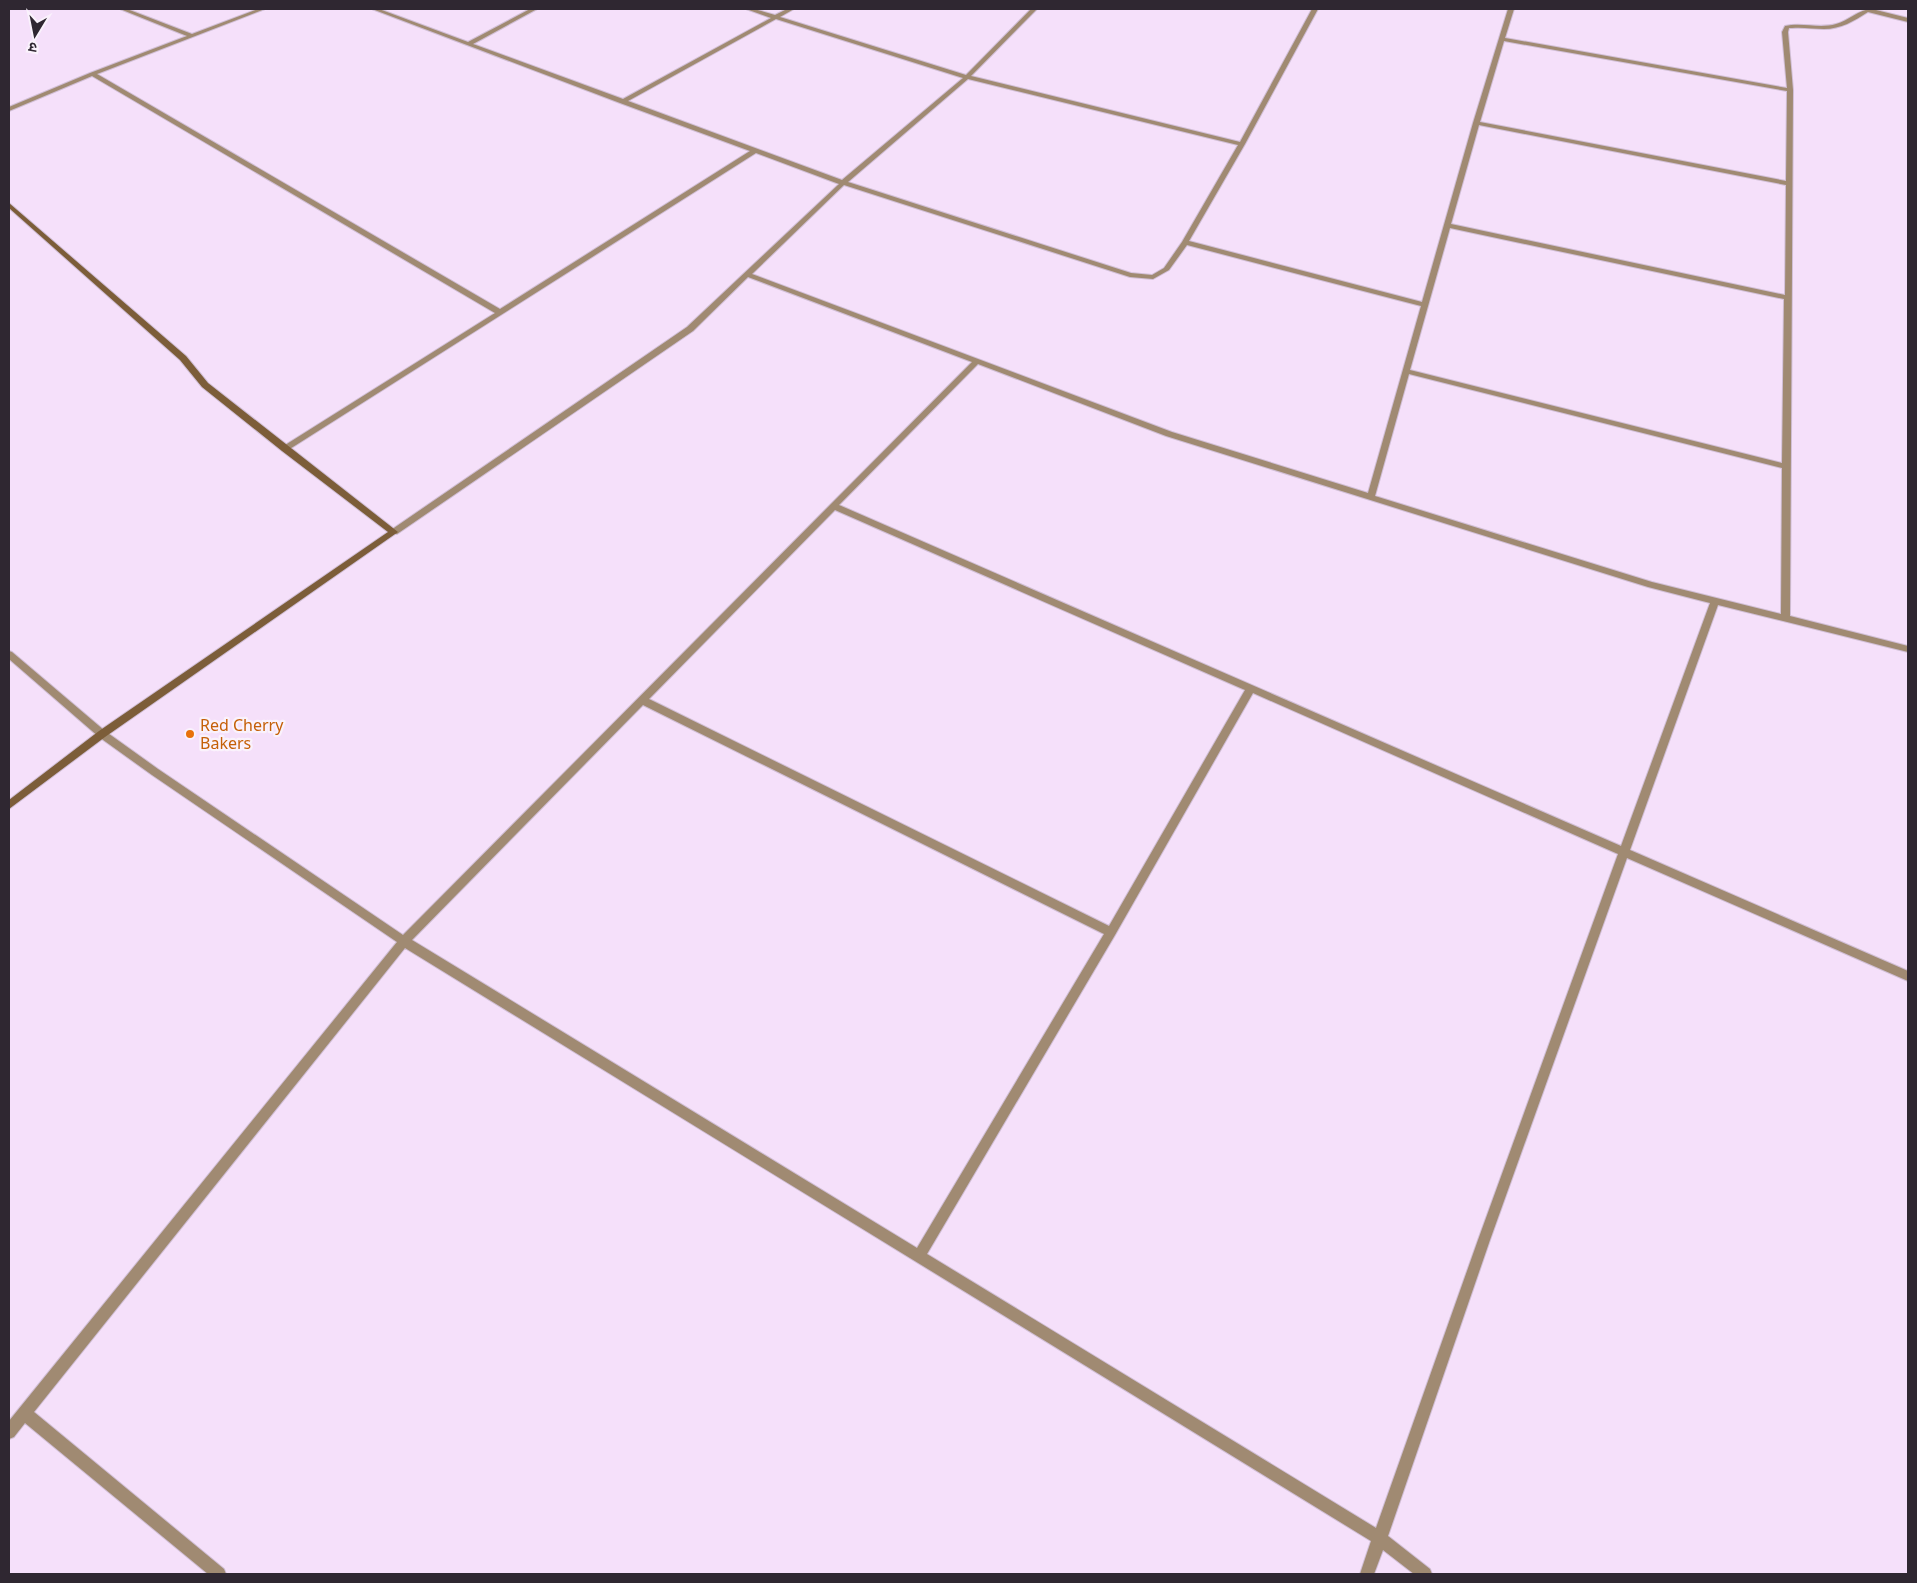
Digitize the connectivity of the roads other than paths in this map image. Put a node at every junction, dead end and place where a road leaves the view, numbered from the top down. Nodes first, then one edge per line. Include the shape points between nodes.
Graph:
1 (123, 9) edge
2 (262, 9) edge
3 (375, 9) edge
4 (534, 9) edge
5 (749, 9) edge
6 (791, 9) edge
7 (1034, 9) edge
8 (1315, 9) edge
9 (1511, 9) edge
10 (1868, 9) edge
11 (775, 17) junction
12 (1908, 20) edge
13 (190, 35) junction
14 (1502, 39) junction
15 (468, 44) junction
16 (92, 74) junction
17 (967, 77) junction
18 (1790, 90) junction
19 (622, 102) junction
20 (9, 109) edge
21 (1476, 123) junction
22 (1242, 144) junction
23 (754, 151) junction
24 (843, 183) junction
25 (1789, 184) junction
26 (9, 204) edge
27 (1448, 225) junction
28 (1186, 242) junction
29 (746, 274) junction
30 (1788, 298) junction
31 (1425, 305) junction
32 (499, 312) junction
33 (977, 361) junction
34 (1406, 371) junction
35 (285, 449) junction
36 (1787, 467) junction
37 (1371, 497) junction
38 (833, 506) junction
39 (394, 532) junction
40 (1715, 601) junction
41 (1786, 618) junction
42 (1908, 648) edge
43 (9, 654) edge
44 (1251, 688) junction
45 (642, 700) junction
46 (102, 734) junction
47 (9, 805) edge
48 (1624, 850) junction
49 (1111, 932) junction
50 (404, 941) junction
51 (1908, 976) edge
52 (920, 1256) junction
53 (24, 1413) junction
54 (9, 1432) edge
55 (1379, 1538) junction
56 (219, 1574) edge
57 (1367, 1574) edge
58 (1425, 1574) edge

1 - 13 street
2 - 13 street
3 - 15 street
4 - 15 street
5 - 11 street
6 - 11 street
7 - 17 street
8 - 22 street
9 - 14 street
10 - 12 street
10 - 18 street via 1831,28 1787,27
11 - 17 street
11 - 19 street
13 - 16 street
14 - 18 street
14 - 21 street
15 - 19 street
16 - 20 street
16 - 32 street
17 - 22 street
17 - 24 street
18 - 25 street
19 - 23 street
21 - 25 street
21 - 27 street
22 - 28 street
23 - 24 street
23 - 32 street
24 - 28 street via 1130,275 1153,277 1168,269
24 - 29 street
25 - 30 street
26 - 35 street via 183,358 205,385
27 - 30 street
27 - 31 street
28 - 31 street
29 - 33 street
29 - 39 street via 690,329
30 - 36 street
31 - 34 street
32 - 35 street
33 - 37 street via 1169,434
33 - 38 street
34 - 36 street
34 - 37 street
35 - 39 street
36 - 41 street
37 - 40 street via 1651,585
38 - 44 street
38 - 45 street
39 - 46 street
40 - 41 street
40 - 48 street
41 - 42 street
43 - 46 street
44 - 48 street
44 - 49 street
45 - 49 street
45 - 50 street
46 - 47 street
46 - 50 street
48 - 51 street
48 - 55 street
49 - 52 street
50 - 52 street
50 - 53 street
52 - 55 street
53 - 54 street
53 - 56 street
55 - 57 street
55 - 58 street

